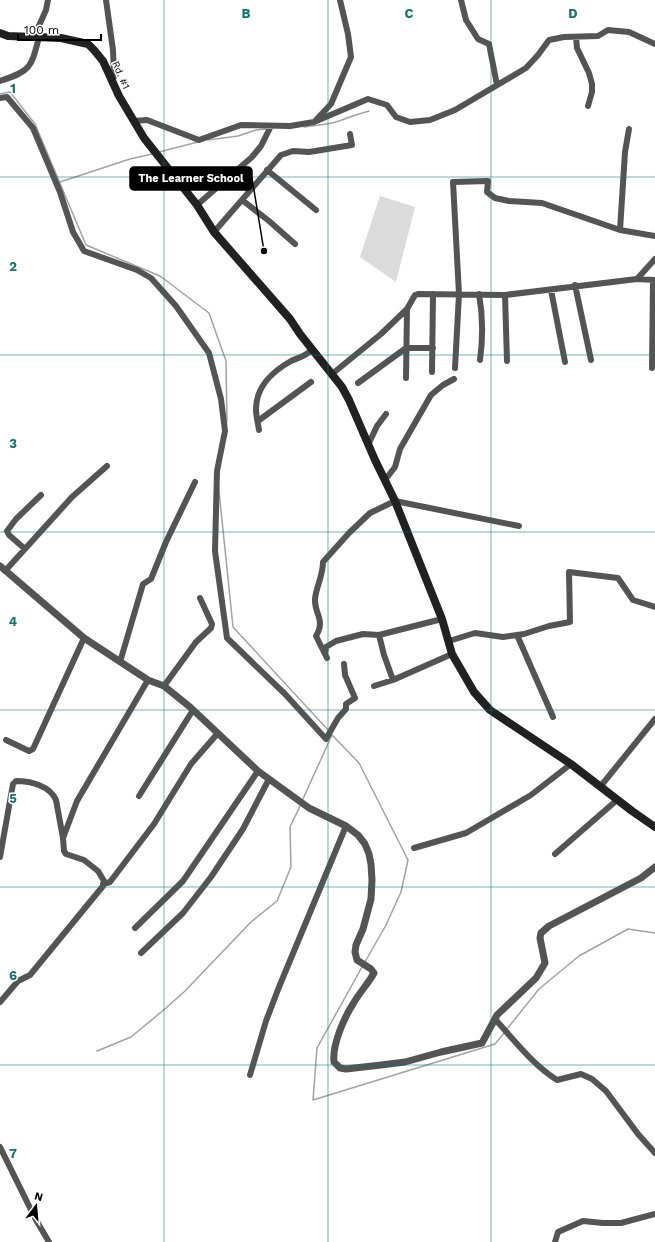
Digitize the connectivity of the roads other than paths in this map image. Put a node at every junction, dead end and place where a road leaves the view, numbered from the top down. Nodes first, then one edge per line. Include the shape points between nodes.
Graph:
1 (48, 0) edge
2 (106, 0) edge
3 (340, 0) edge
4 (461, 0) edge
5 (0, 33) edge
6 (37, 37) junction
7 (576, 37) junction
8 (655, 44) edge
9 (113, 80) junction
10 (0, 81) edge
11 (497, 85) junction
12 (0, 98) edge
13 (588, 106) dead end
14 (134, 121) junction
15 (314, 122) junction
16 (271, 126) junction
17 (629, 129) dead end
18 (350, 134) dead end
19 (267, 170) junction
20 (242, 200) junction
21 (197, 205) junction
22 (316, 210) dead end
23 (620, 230) junction
24 (214, 232) junction
25 (655, 236) edge
26 (295, 244) dead end
27 (655, 259) edge
28 (637, 279) junction
29 (654, 280) edge
30 (575, 286) junction
31 (550, 290) junction
32 (433, 294) junction
33 (459, 294) junction
34 (479, 294) junction
35 (505, 295) junction
36 (407, 309) junction
37 (406, 348) junction
38 (433, 348) junction
39 (312, 349) junction
40 (480, 360) dead end
41 (591, 360) dead end
42 (508, 361) dead end
43 (565, 362) dead end
44 (455, 368) dead end
45 (652, 368) dead end
46 (432, 372) dead end
47 (332, 374) junction
48 (406, 378) dead end
49 (454, 379) dead end
50 (311, 382) dead end
51 (358, 383) dead end
52 (386, 414) dead end
53 (258, 421) junction
54 (259, 430) dead end
55 (368, 445) junction
56 (107, 466) dead end
57 (385, 480) junction
58 (195, 482) dead end
59 (41, 495) dead end
60 (395, 501) junction
61 (519, 526) dead end
62 (25, 549) junction
63 (3, 569) edge
64 (200, 598) dead end
65 (655, 607) edge
66 (442, 619) junction
67 (380, 635) junction
68 (517, 635) junction
69 (84, 638) junction
70 (449, 641) junction
71 (452, 654) junction
72 (120, 662) junction
73 (344, 664) dead end
74 (148, 680) junction
75 (393, 680) junction
76 (164, 686) junction
77 (374, 686) dead end
78 (193, 710) junction
79 (553, 717) dead end
80 (655, 719) edge
81 (218, 734) junction
82 (6, 740) dead end
83 (571, 764) junction
84 (258, 771) junction
85 (269, 779) junction
86 (600, 787) junction
87 (139, 796) dead end
88 (617, 800) junction
89 (346, 826) junction
90 (655, 827) edge
91 (63, 838) junction
92 (414, 848) dead end
93 (556, 854) dead end
94 (0, 857) edge
95 (655, 866) edge
96 (103, 884) junction
97 (135, 928) dead end
98 (141, 953) dead end
99 (0, 1002) edge
100 (495, 1019) junction
101 (250, 1075) dead end
102 (0, 1147) edge
103 (655, 1153) edge
104 (655, 1214) edge
105 (49, 1242) edge
106 (556, 1242) edge

1 - 6 street
2 - 9 street via 113,50
3 - 15 street via 351,57 330,104
4 - 11 street via 466,20 478,39 489,44
5 - 6 main road, Rd. #1 via 8,36
6 - 9 main road, Rd. #1 via 61,38 88,44 103,61
6 - 10 street via 33,58 26,70
7 - 8 street via 598,36 608,30 629,32
7 - 11 street via 549,40 526,68
7 - 13 street via 577,48 592,84
9 - 14 main road, Rd. #1
11 - 15 street via 456,110 430,120 410,122 396,117 387,105 368,99
12 - 73 street via 7,97 33,128 60,192 73,232 84,251 137,270 151,278 176,306 209,353 221,399 225,431 217,471 215,551 227,638 285,694 326,740 346,709 346,704 355,698 347,681
14 - 16 street via 147,120 199,140 241,125
14 - 21 main road, Rd. #1 via 156,154
15 - 16 street
16 - 21 street via 252,157
17 - 23 street
18 - 19 street via 352,145 309,152 293,151 281,155
19 - 20 street
19 - 22 street
20 - 24 street
20 - 26 street
21 - 24 main road, Rd. #1
23 - 25 street
23 - 33 street via 542,203 495,198 487,192 488,181 453,182
24 - 39 main road, Rd. #1
27 - 28 street
28 - 29 street
28 - 30 street
29 - 45 street
30 - 31 street
30 - 41 street
31 - 35 street
31 - 43 street
32 - 33 street
32 - 36 street via 418,294
32 - 38 street
33 - 34 street
33 - 44 street
34 - 35 street
34 - 40 street via 482,312
35 - 42 street
36 - 37 street
36 - 47 street
37 - 38 street
37 - 48 street
37 - 51 street
38 - 46 street
39 - 47 main road, Rd. #1
39 - 53 street via 288,362 264,382 256,401
47 - 55 main road, Rd. #1 via 349,400
49 - 57 street via 431,395 400,449 395,467
50 - 53 street
52 - 55 street
53 - 54 street
55 - 57 main road, Rd. #1
56 - 62 street via 72,497
57 - 60 main road, Rd. #1
58 - 72 street via 151,579 143,584
59 - 62 street via 7,531
60 - 61 street
60 - 66 main road, Rd. #1
60 - 67 street via 370,513 323,562 323,573 315,600 320,619 320,628 316,636 326,656 326,647 336,641 363,634
62 - 63 street
63 - 69 street
64 - 76 street via 212,624 211,628 196,642
65 - 68 street via 633,600 618,578 569,572 570,622
66 - 67 street
66 - 70 main road, Rd. #1
67 - 75 street
68 - 70 street via 503,637 475,633
68 - 79 street
69 - 72 street
69 - 82 street via 33,749 29,751
70 - 71 main road, Rd. #1
71 - 75 street
71 - 83 main road, Rd. #1 via 474,692 490,710
72 - 74 street
74 - 76 street
74 - 91 street via 77,801
75 - 77 street
76 - 78 street
78 - 81 street
78 - 87 street
80 - 86 street
81 - 84 street
81 - 96 street via 191,764 154,824 110,882
83 - 86 main road, Rd. #1
83 - 92 street via 531,795 466,833
84 - 85 street
84 - 97 street via 183,881
85 - 89 street via 310,808
85 - 98 street via 243,829 211,877 183,913
86 - 88 main road, Rd. #1
88 - 90 main road, Rd. #1
88 - 93 street
89 - 100 street via 365,844 371,864 371,899 355,952 358,960 374,973 346,1015 334,1051 334,1062 340,1068 346,1069 405,1062 482,1043
89 - 101 street via 279,987
91 - 94 street via 54,794 47,788 16,781 13,784
91 - 96 street via 66,854 84,860 98,871 104,881
95 - 100 street via 641,878 549,926 541,933 545,963 536,978
96 - 99 street via 96,896 30,975 18,981
100 - 103 street via 541,1068 557,1080 581,1074 592,1079 606,1091
102 - 105 street
104 - 106 street via 621,1223 583,1221 558,1232

